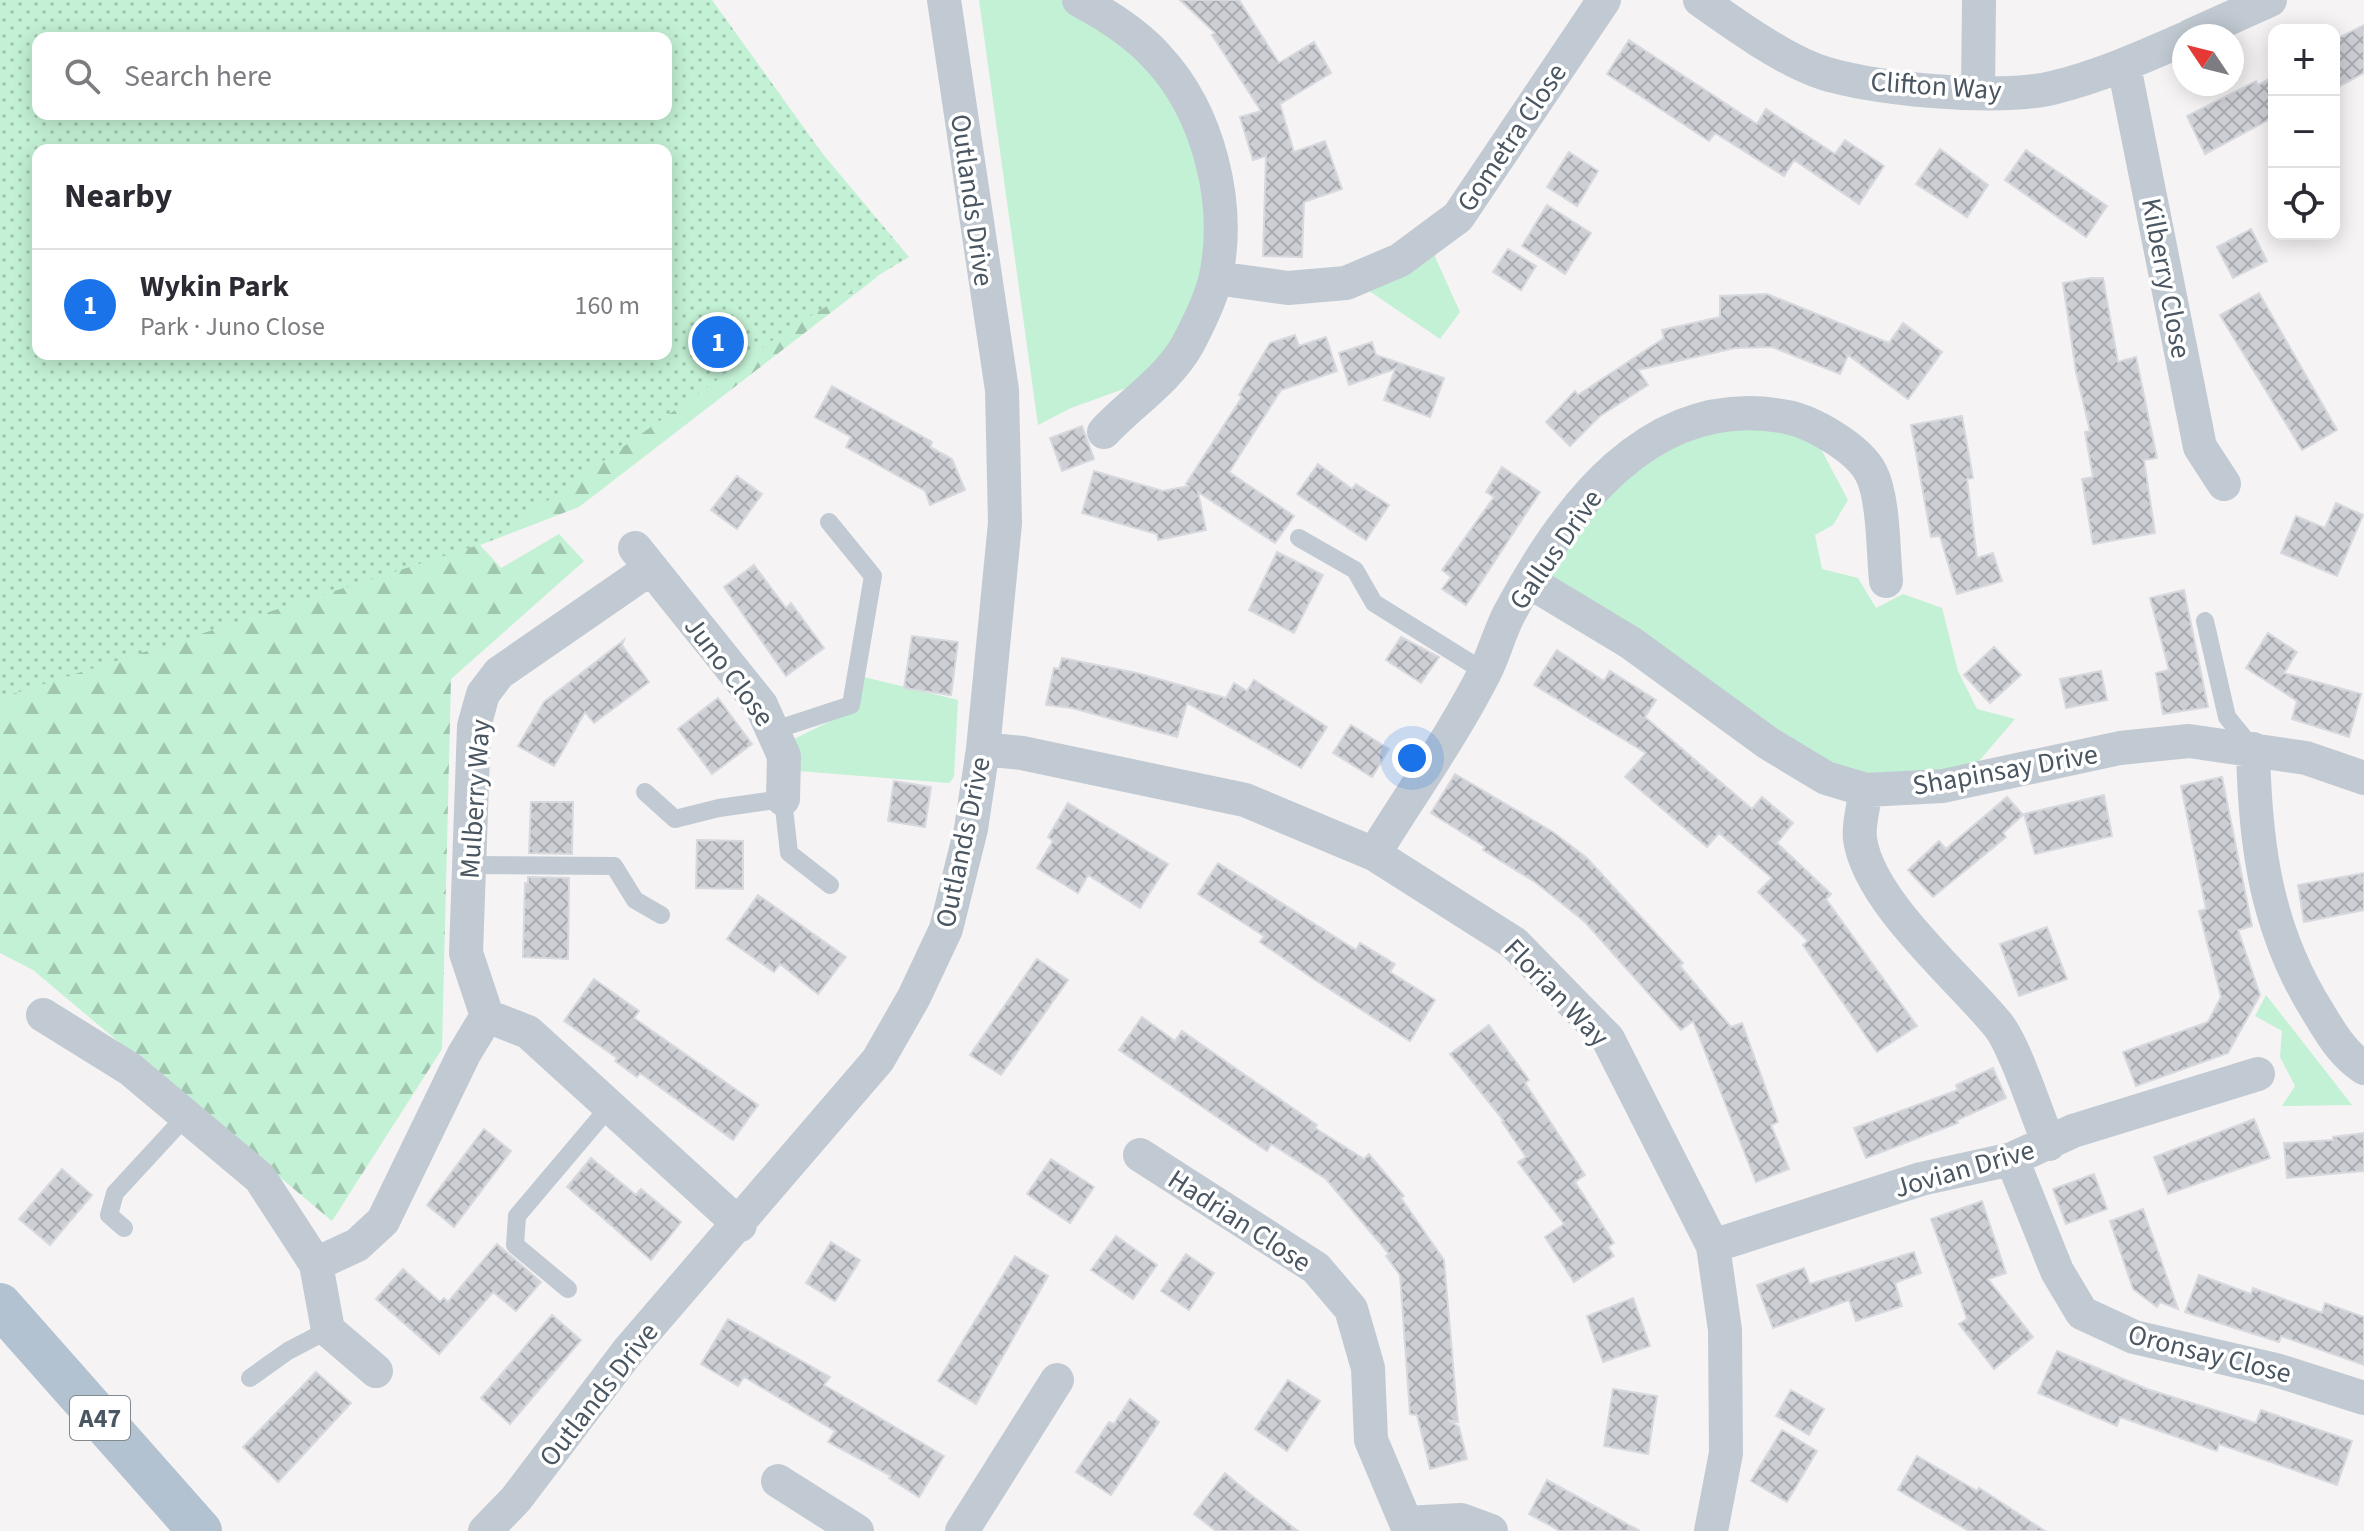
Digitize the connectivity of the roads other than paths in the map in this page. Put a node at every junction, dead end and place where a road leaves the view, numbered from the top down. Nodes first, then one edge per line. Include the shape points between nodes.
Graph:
1 (944, 0) edge
2 (1079, 0) edge
3 (1604, 0) edge
4 (1700, 0) edge
5 (1979, 0) edge
6 (2270, 0) edge
7 (2217, 24) edge
8 (2172, 44) edge
9 (2124, 66) junction
10 (1978, 93) junction
11 (1216, 278) junction
12 (1104, 432) dead end
13 (2224, 484) dead end
14 (829, 522) dead end
15 (1299, 538) dead end
16 (643, 558) joint
17 (1886, 581) dead end
18 (1530, 582) junction
19 (2205, 621) dead end
20 (1485, 672) junction
21 (775, 730) junction
22 (983, 749) junction
23 (2253, 749) junction
24 (2364, 778) edge
25 (1866, 790) junction
26 (645, 792) dead end
27 (783, 799) junction
28 (1374, 854) junction
29 (469, 865) junction
30 (830, 885) dead end
31 (661, 915) dead end
32 (43, 1015) dead end
33 (487, 1016) junction
34 (2364, 1068) edge
35 (2258, 1074) dead end
36 (610, 1106) junction
37 (187, 1115) junction
38 (2049, 1144) junction
39 (1140, 1155) dead end
40 (2012, 1159) junction
41 (740, 1225) junction
42 (124, 1228) dead end
43 (1713, 1246) junction
44 (316, 1264) junction
45 (568, 1289) dead end
46 (0, 1305) edge
47 (328, 1330) junction
48 (376, 1371) dead end
49 (250, 1378) dead end
50 (1057, 1380) dead end
51 (2364, 1398) edge
52 (778, 1481) dead end
53 (1397, 1527) edge
54 (200, 1531) edge
55 (485, 1531) edge
56 (856, 1531) edge
57 (962, 1531) edge
58 (1491, 1531) edge
59 (1711, 1531) edge

1 - 22 street, Outlands Drive via 1002,390 1005,523
2 - 11 street via 1158,57 1198,118 1218,200
3 - 11 street, Gometra Close via 1458,217 1400,260 1346,283 1288,288
4 - 10 street, Clifton Way via 1815,70 1889,86
5 - 10 street
6 - 7 street
8 - 9 street, Clifton Way
9 - 10 street, Clifton Way via 2049,89
9 - 13 street, Kilberry Close via 2200,447
11 - 12 street via 1188,343 1168,373
14 - 21 lane via 873,576 851,705
15 - 20 lane via 1355,570 1374,603
16 - 21 street, Juno Close via 761,705
16 - 29 street, Mulberry Way via 499,673 483,694 474,726
17 - 18 street, Gallus Drive via 1871,472 1825,429 1806,421 1774,414 1729,414 1678,428 1632,451 1589,494
18 - 20 street, Gallus Drive via 1508,617
18 - 25 street, Shapinsay Drive via 1631,643 1768,743 1826,778
19 - 23 lane via 2227,717
20 - 28 street, Gallus Drive
21 - 27 street, Juno Close via 784,756
22 - 28 street, Florian Way via 1245,800
22 - 41 street, Outlands Drive via 971,829 946,929 914,997 878,1060
23 - 24 street, Shapinsay Drive via 2306,758
23 - 25 street, Shapinsay Drive via 2189,741 2120,748 1943,786
23 - 34 street via 2254,807 2271,915 2300,984 2344,1054
25 - 38 street via 1860,836 1866,862 1937,959 2000,1028
26 - 27 lane via 675,819
27 - 30 lane, Juno Close via 789,853
28 - 43 street, Florian Way via 1514,943 1608,1039
29 - 31 lane via 614,866 635,900
29 - 33 street, Mulberry Way via 466,953
32 - 37 street via 130,1069
33 - 36 street via 528,1032
33 - 44 street via 383,1221 357,1245
35 - 38 street, Jovian Drive via 2073,1131
36 - 41 street
36 - 45 lane via 517,1216 515,1245
37 - 42 lane via 115,1193 109,1215
37 - 44 street via 260,1178
38 - 40 street, Jovian Drive
39 - 53 street, Hadrian Close via 1316,1268 1351,1309 1368,1368 1371,1440
40 - 43 street, Jovian Drive via 1921,1179
40 - 51 street, Oronsay Close via 2057,1271 2082,1313 2134,1337 2276,1370
41 - 55 street, Outlands Drive via 628,1351 516,1499
43 - 59 street, Florian Way via 1725,1330 1726,1453
44 - 47 street
46 - 54 main road, A47
47 - 48 street
47 - 49 lane
50 - 57 street
52 - 56 street
53 - 58 street, Hadrian Close via 1461,1520

